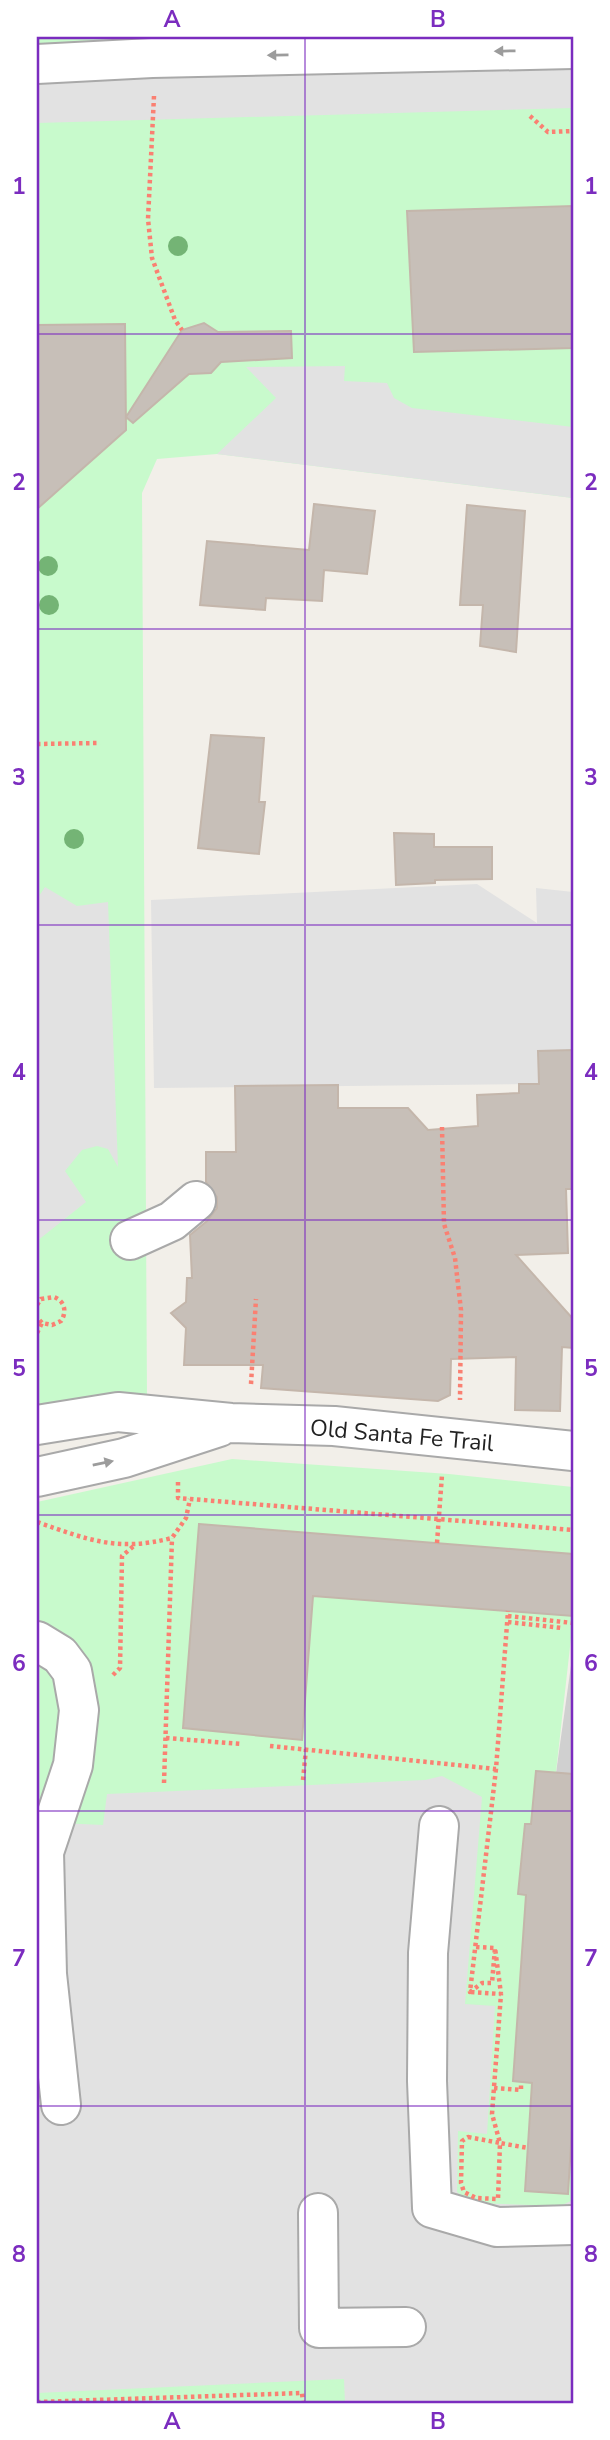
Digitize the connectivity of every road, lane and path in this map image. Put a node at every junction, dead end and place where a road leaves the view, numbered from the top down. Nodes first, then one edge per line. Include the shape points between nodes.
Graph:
1 (573, 50) edge
2 (37, 64) edge
3 (154, 85) dead end
4 (530, 116) dead end
5 (573, 131) edge
6 (182, 330) dead end
7 (100, 743) dead end
8 (37, 744) edge
9 (442, 1127) dead end
10 (196, 1201) dead end
11 (130, 1240) dead end
12 (256, 1299) dead end
13 (37, 1305) edge
14 (37, 1317) edge
15 (42, 1323) junction
16 (37, 1333) edge
17 (240, 1423) junction
18 (37, 1425) edge
19 (454, 1439) junction
20 (573, 1451) edge
21 (37, 1477) edge
22 (442, 1484) dead end
23 (178, 1489) dead end
24 (190, 1499) junction
25 (439, 1519) junction
26 (37, 1522) edge
27 (573, 1530) edge
28 (172, 1538) junction
29 (437, 1543) dead end
30 (136, 1545) junction
31 (508, 1617) junction
32 (573, 1623) edge
33 (562, 1628) dead end
34 (37, 1641) edge
35 (106, 1682) dead end
36 (166, 1738) junction
37 (241, 1744) dead end
38 (270, 1746) dead end
39 (306, 1749) junction
40 (496, 1769) junction
41 (303, 1780) dead end
42 (164, 1783) dead end
43 (439, 1826) dead end
44 (476, 1947) junction
45 (495, 1948) junction
46 (470, 1992) junction
47 (501, 1994) junction
48 (521, 2082) dead end
49 (494, 2088) junction
50 (61, 2105) dead end
51 (500, 2143) junction
52 (528, 2148) dead end
53 (318, 2213) dead end
54 (573, 2225) edge
55 (406, 2327) dead end
56 (37, 2402) edge
57 (303, 2403) edge

1 -> 2 street
3 - 6 path via 148,219 152,258 174,320
4 - 5 path via 548,132
7 - 8 path
9 - 19 path via 444,1224 455,1258 461,1310 462,1383
10 - 11 street via 172,1221
12 - 17 path
13 - 15 path via 50,1296 59,1298 65,1307 57,1324
14 - 15 path
15 - 16 path
17 - 18 street, Old Santa Fe Trail via 118,1412
17 - 19 street, Old Santa Fe Trail via 334,1426
21 -> 17 street, Old Santa Fe Trail via 124,1458
19 - 20 street, Old Santa Fe Trail
22 - 25 path
23 - 24 path via 178,1498
24 - 25 path
24 - 28 path via 186,1518
25 - 27 path
25 - 29 path
26 - 30 path via 112,1545
28 - 30 path
28 - 36 path
30 - 35 path via 122,1556 120,1668
31 - 32 path
31 - 33 path
31 - 40 path
34 - 50 street via 60,1655 72,1671 79,1710 73,1765 44,1853 47,1975
36 - 37 path
36 - 42 path
38 - 39 path
39 - 40 path
39 - 41 path
40 - 44 path
43 - 54 street via 428,1953 432,2208 497,2227
44 - 45 path
44 - 46 path
45 - 46 path via 492,1983 482,1983
45 - 47 path
46 - 47 path
47 - 49 path
48 - 49 path via 521,2090
49 - 51 path via 492,2114
51 - 51 path via 468,2137 462,2141 464,2192 498,2199
51 - 52 path
53 - 55 street via 319,2328
56 - 57 path via 302,2393

